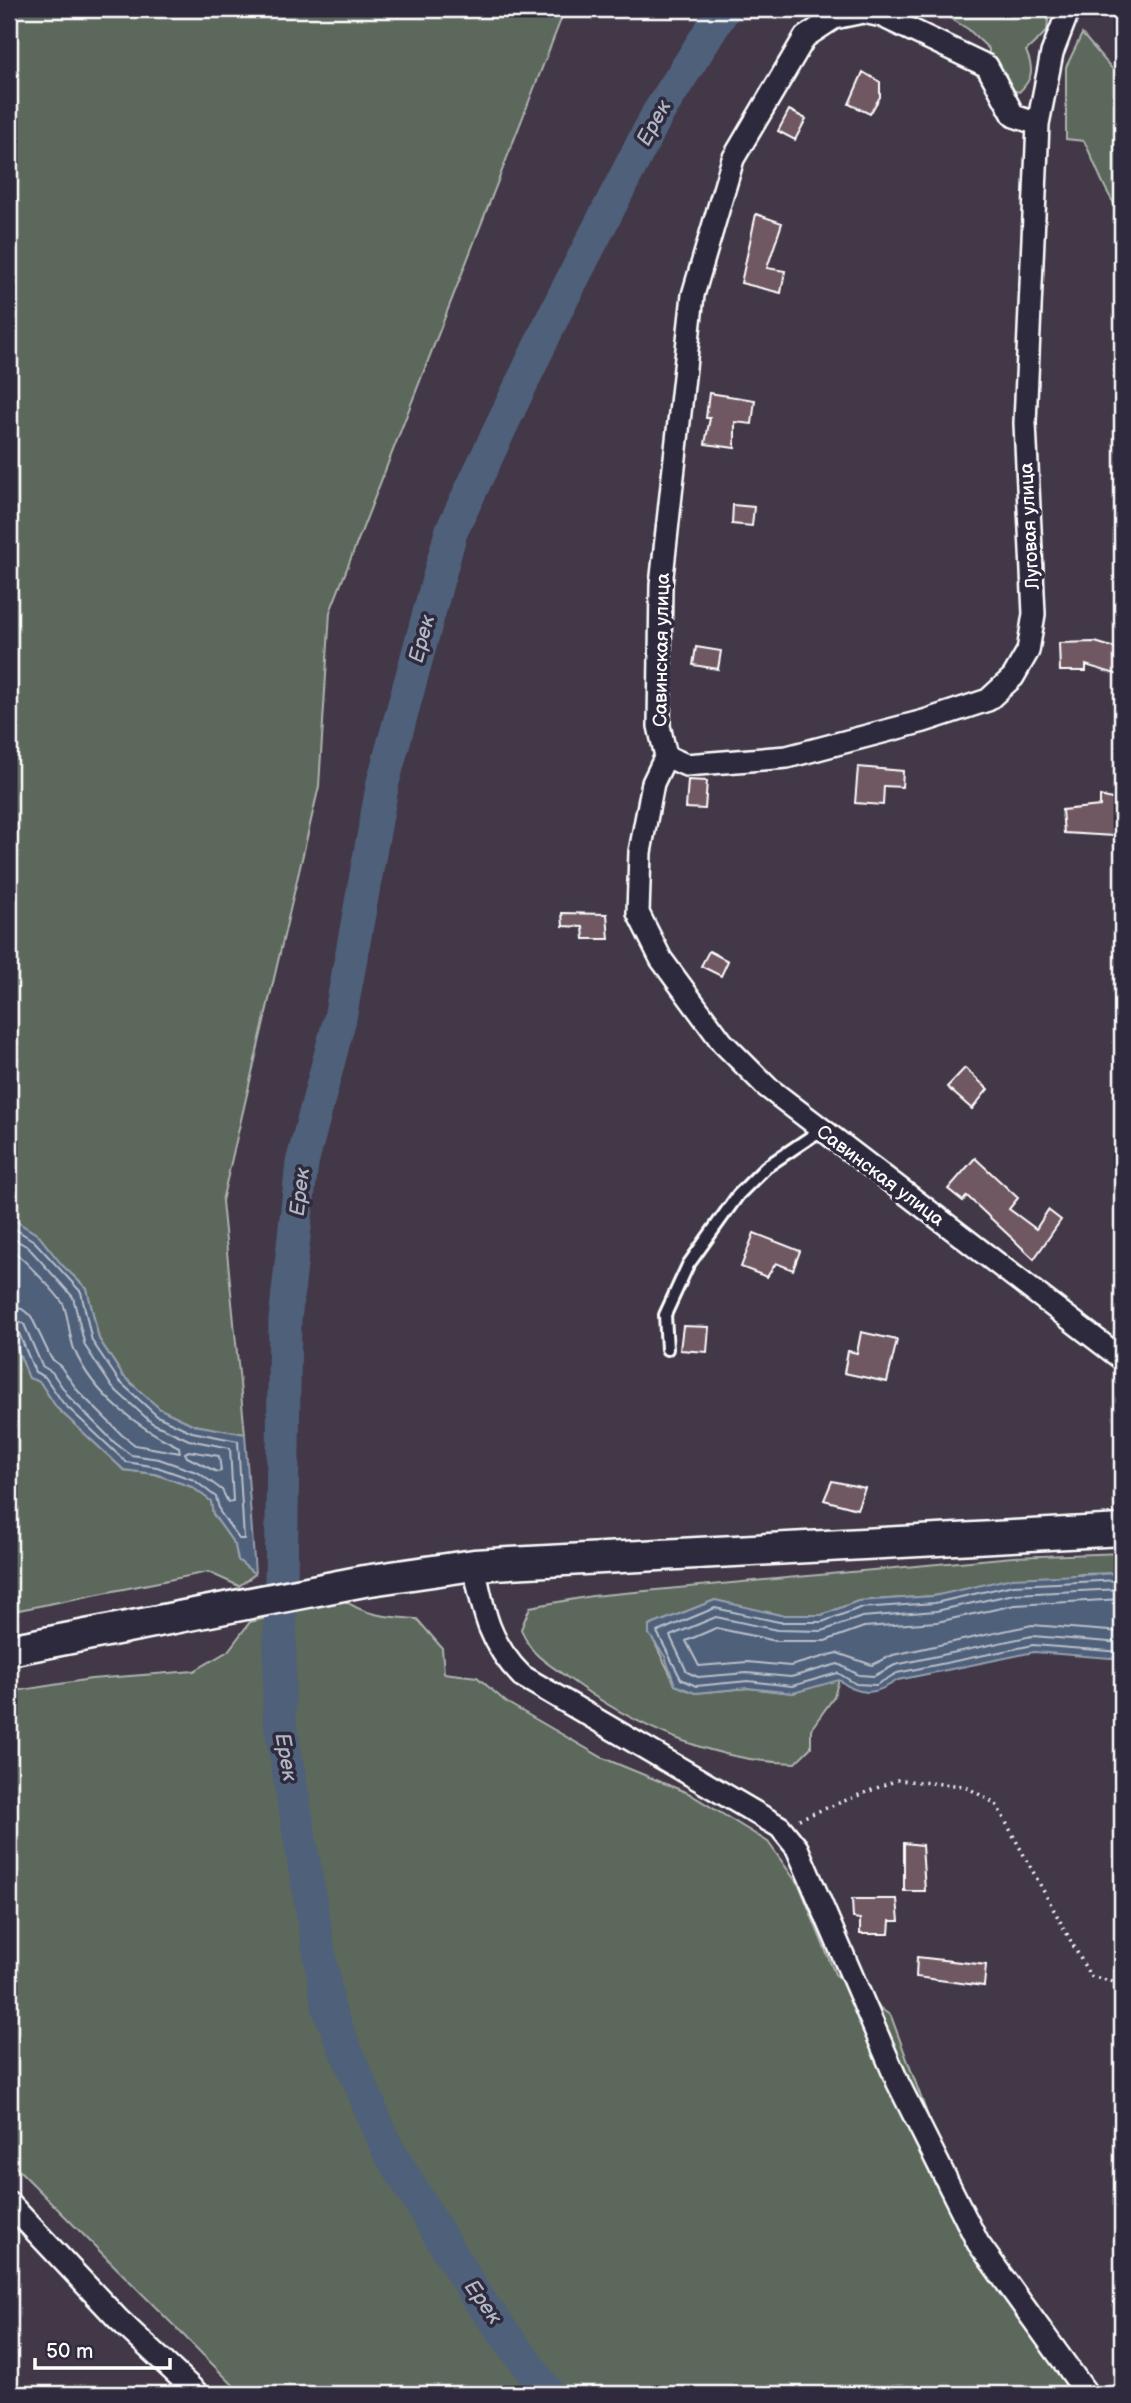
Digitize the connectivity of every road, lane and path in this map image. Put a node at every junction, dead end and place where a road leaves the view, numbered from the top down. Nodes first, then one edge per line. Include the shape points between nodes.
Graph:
1 (1069, 9) edge
2 (1038, 124) junction
3 (666, 755) junction
4 (821, 1130) junction
5 (667, 1349) dead end
6 (1122, 1359) edge
7 (1122, 1530) edge
8 (474, 1565) junction
9 (9, 1650) edge
10 (780, 1827) junction
11 (1122, 1984) edge
12 (9, 2203) edge
13 (198, 2394) edge
14 (1087, 2394) edge

1 - 2 street, Луговая улица via 1052,52
2 - 3 street, Луговая улица via 1025,423 1034,614 1028,651 1013,677 988,700 787,757 686,765
2 - 3 street, Савинская улица via 1014,116 986,66 882,16 863,12 834,19 805,37 733,159 693,295 661,585 659,726
3 - 4 street, Савинская улица via 653,783 640,852 638,913 661,959 722,1042 767,1087
4 - 5 lane via 766,1167 737,1195 695,1255 665,1315
4 - 6 street, Савинская улица
7 - 8 street
8 - 9 street via 364,1581
8 - 10 street via 486,1624 509,1664 522,1676
10 - 11 path via 897,1780 965,1786 996,1804 1090,1976
10 - 14 street via 797,1848 898,2083 978,2243
12 - 13 street via 118,2319

